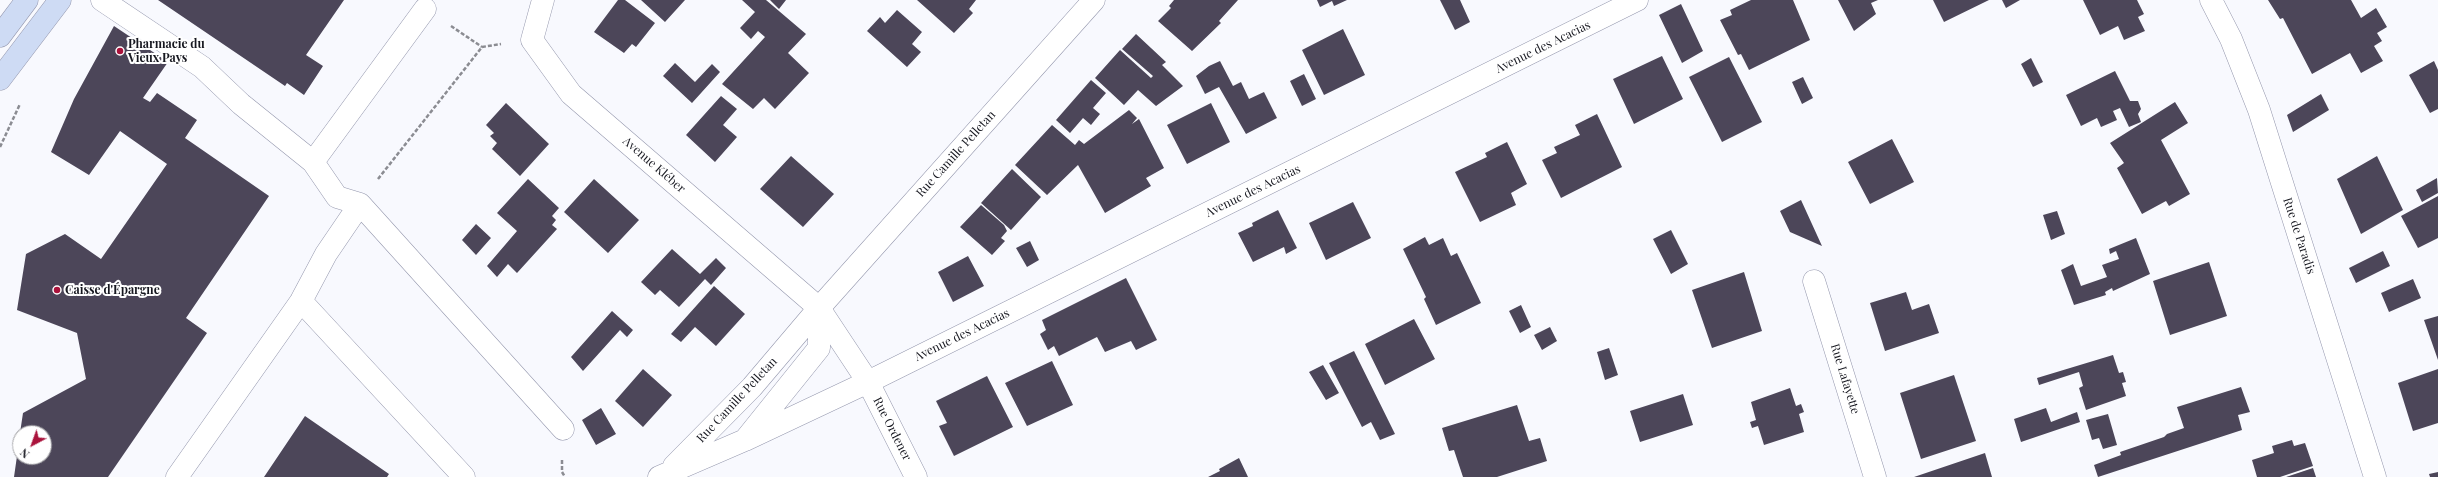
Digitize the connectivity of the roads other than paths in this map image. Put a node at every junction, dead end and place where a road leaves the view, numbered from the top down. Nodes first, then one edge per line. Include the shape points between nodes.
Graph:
1 (27, 0) edge
2 (60, 0) edge
3 (102, 0) edge
4 (543, 0) edge
5 (1094, 0) edge
6 (1637, 0) edge
7 (2211, 0) edge
8 (425, 9) road end
9 (0, 36) edge
10 (0, 79) edge
11 (313, 162) junction
12 (360, 204) junction
13 (1814, 281) dead end
14 (301, 301) junction
15 (819, 308) junction
16 (868, 382) junction
17 (563, 429) dead end
18 (745, 440) junction
19 (664, 475) edge
20 (177, 477) edge
21 (464, 477) edge
22 (916, 477) edge
23 (1875, 477) edge
24 (2375, 477) edge

1 - 9 main road
2 - 10 main road
3 - 11 street via 202,67 241,104
4 - 15 street, Avenue Kléber via 532,40 571,94
5 - 15 street, Rue Camille Pelletan
6 - 16 street, Avenue des Acacias
7 - 24 street, Rue de Paradis via 2231,39 2259,110
8 - 11 street
11 - 12 street via 337,197
12 - 14 street via 326,254
12 - 17 street
13 - 23 street, Rue Lafayette
14 - 20 street
14 - 21 street
15 - 16 street, Avenue Kléber
15 - 18 street, Rue Camille Pelletan via 819,348
15 - 19 street, Rue Camille Pelletan via 752,386
16 - 18 street, Rue Camille Pelletan
16 - 22 street, Rue Ordener
18 - 19 street, Rue Camille Pelletan

